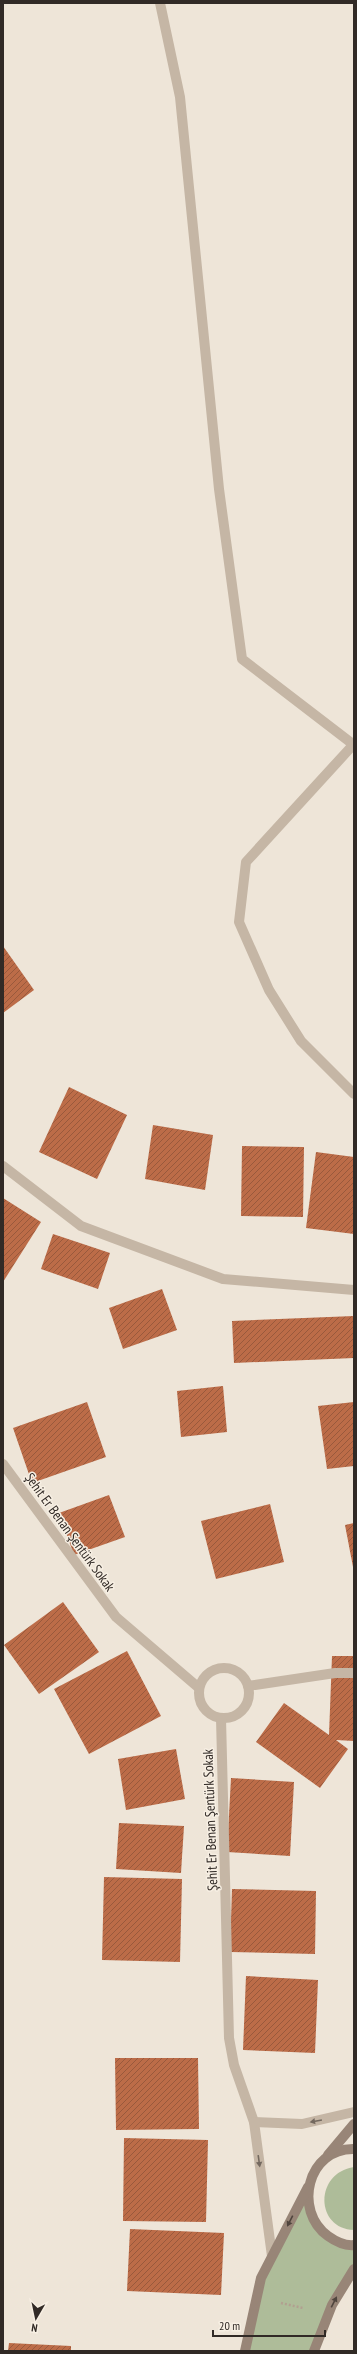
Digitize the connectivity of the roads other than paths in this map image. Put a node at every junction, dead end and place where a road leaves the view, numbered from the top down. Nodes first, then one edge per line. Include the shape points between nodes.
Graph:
1 (160, 3) edge
2 (354, 745) edge
3 (354, 1094) edge
4 (3, 1166) edge
5 (354, 1290) edge
6 (3, 1464) edge
7 (354, 1673) edge
8 (248, 1686) junction
9 (199, 1688) junction
10 (221, 1718) junction
11 (354, 2112) edge
12 (254, 2122) junction
13 (354, 2124) edge
14 (354, 2149) edge
15 (324, 2161) junction
16 (308, 2187) junction
17 (354, 2246) edge
18 (272, 2256) junction
19 (354, 2269) edge
20 (244, 2351) edge
21 (314, 2351) edge

1 - 2 street via 180,97 218,489 242,659
2 - 3 street via 246,862 239,922 268,990 301,1041
4 - 5 street via 81,1226 223,1279
6 - 9 street, Şehit Er Benan Şentürk Sokak via 116,1617
7 - 8 street via 336,1672
8 - 9 street via 239,1672 223,1668 207,1674
8 - 10 street via 247,1702 243,1709 237,1714
9 - 10 street via 201,1705 206,1711
10 - 12 street, Şehit Er Benan Şentürk Sokak via 229,2038 234,2065
11 -> 12 street via 302,2124
12 -> 18 street, Şehit Er Benan Şentürk Sokak
13 - 15 main road
14 - 15 main road via 337,2152
15 - 16 main road via 314,2172
16 - 17 main road via 307,2202 312,2218 321,2232 335,2241
16 -> 18 main road
18 - 20 main road via 261,2278
21 -> 19 main road via 332,2305

